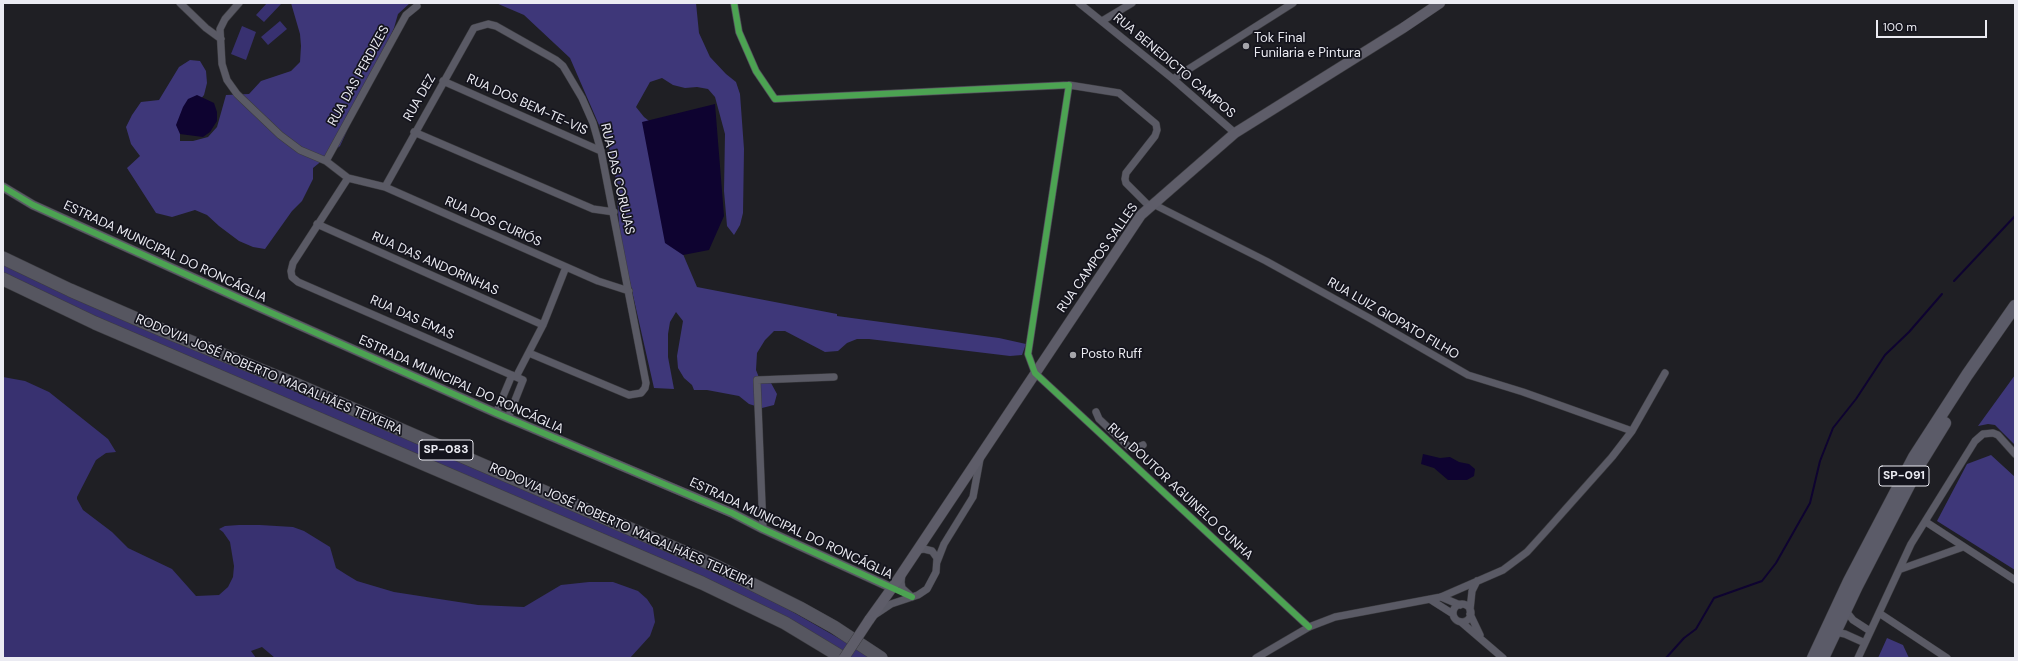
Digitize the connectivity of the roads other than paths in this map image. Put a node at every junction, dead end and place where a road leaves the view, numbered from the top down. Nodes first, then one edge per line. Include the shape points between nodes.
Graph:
1 (180, 3) edge
2 (239, 3) edge
3 (734, 3) edge
4 (1079, 3) edge
5 (1132, 3) edge
6 (1292, 3) edge
7 (1440, 3) edge
8 (417, 6) dead end
9 (1102, 21) junction
10 (481, 24) joint
11 (221, 39) junction
12 (1174, 79) junction
13 (443, 81) junction
14 (1069, 85) junction
15 (414, 132) junction
16 (1235, 134) junction
17 (601, 151) junction
18 (326, 161) junction
19 (348, 178) junction
20 (3, 187) edge
21 (385, 187) junction
22 (1152, 205) junction
23 (614, 212) junction
24 (317, 224) junction
25 (3, 258) edge
26 (566, 267) junction
27 (3, 279) edge
28 (629, 291) junction
29 (2015, 306) edge
30 (2015, 319) edge
31 (543, 325) junction
32 (529, 353) junction
33 (1035, 373) junction
34 (1665, 373) dead end
35 (517, 377) junction
36 (834, 377) dead end
37 (1096, 412) dead end
38 (496, 413) junction
39 (508, 418) junction
40 (1632, 431) junction
41 (1143, 445) dead end
42 (2015, 454) edge
43 (980, 456) junction
44 (1926, 522) junction
45 (763, 529) junction
46 (1963, 547) junction
47 (918, 550) junction
48 (937, 562) junction
49 (1901, 569) junction
50 (902, 574) junction
51 (2015, 580) edge
52 (1477, 581) junction
53 (1463, 587) junction
54 (892, 588) junction
55 (912, 597) junction
56 (1442, 597) junction
57 (1431, 600) junction
58 (1457, 603) junction
59 (1846, 610) junction
60 (1470, 612) junction
61 (1879, 613) junction
62 (1453, 614) junction
63 (870, 619) junction
64 (1461, 622) junction
65 (1309, 627) junction
66 (1870, 631) junction
67 (1835, 632) junction
68 (1481, 637) junction
69 (1865, 643) junction
70 (844, 658) edge
71 (881, 658) edge
72 (1256, 658) edge
73 (1503, 658) edge
74 (1813, 658) edge
75 (1823, 658) edge
76 (1858, 658) edge
77 (1946, 658) edge

1 - 11 street
2 - 11 street via 225,19 220,29
3 - 14 street via 739,32 756,71 775,99
4 - 9 street, RUA BENEDICTO CAMPOS
5 - 9 street
6 - 12 street
7 - 16 main road, RUA CAMPOS SALLES
8 - 18 street, RUA DAS PERDIZES via 406,15
9 - 12 street, RUA BENEDICTO CAMPOS
10 - 13 street, RUA DEZ via 474,28
10 - 17 street, RUA DAS CORUJAS via 496,26 563,66 582,98
11 - 18 street via 222,64 227,80 237,94 280,135 300,150
12 - 16 street, RUA BENEDICTO CAMPOS
13 - 15 street, RUA DEZ
13 - 17 street, RUA DOS BEM-TE-VIS
14 - 22 street, RUA LUIZ GIOPATO FILHO via 1119,93 1156,124 1155,136 1126,173 1125,179
14 - 33 street via 1028,354
15 - 21 street, RUA DEZ
15 - 23 street via 593,209
16 - 22 main road, RUA CAMPOS SALLES
17 - 23 street, RUA DAS CORUJAS
18 - 19 street
19 - 21 street, RUA DOS CURIÓS
19 - 24 street
20 - 38 street, ESTRADA MUNICIPAL DO RONCÁGLIA via 33,204
21 - 26 street, RUA DOS CURIÓS
22 - 33 main road, RUA CAMPOS SALLES via 1141,215
22 - 40 street, RUA LUIZ GIOPATO FILHO via 1266,261 1468,375
23 - 28 street, RUA DAS CORUJAS
24 - 31 street, RUA DAS ANDORINHAS
24 - 35 street, RUA DAS EMAS via 293,263 292,277 298,282
25 - 71 highway, RODOVIA JOSÉ ROBERTO MAGALHÃES TEIXEIRA / SP-083 via 162,330 295,384 716,566 800,608
26 - 28 street, RUA DOS CURIÓS
26 - 31 street
27 - 70 highway, RODOVIA JOSÉ ROBERTO MAGALHÃES TEIXEIRA / SP-083 via 94,323 702,583 784,623
28 - 32 street, RUA DAS CORUJAS via 646,383 641,393 629,395
29 - 74 main road, SP-091 via 1914,457 1849,581
30 - 59 main road, SP-091 via 1921,462
31 - 32 street
32 - 35 street
33 - 43 main road, RUA CAMPOS SALLES
33 - 65 street, RUA DOUTOR AGUINELO CUNHA
34 - 40 street
35 - 38 street
35 - 39 street
36 - 45 street via 758,380
37 - 41 street via 1099,419 1129,447 1137,448
38 - 39 street, ESTRADA MUNICIPAL DO RONCÁGLIA
39 - 45 street, ESTRADA MUNICIPAL DO RONCÁGLIA via 732,513
40 - 52 street via 1607,463 1527,552 1503,570
42 - 44 street via 1998,435 1988,432 1983,434 1975,441
43 - 47 main road, RUA CAMPOS SALLES
43 - 48 street via 973,497 944,544
44 - 46 street
44 - 49 street via 1911,544
45 - 54 street, ESTRADA MUNICIPAL DO RONCÁGLIA
46 - 49 street
46 - 51 street
47 - 48 street via 932,551
47 - 50 main road, RUA CAMPOS SALLES
48 - 55 street via 936,572 927,589
49 - 61 street
50 - 54 main road, RUA CAMPOS SALLES
50 - 55 street via 902,588
52 - 53 street
52 - 60 street via 1472,591
53 - 56 street
53 - 58 street
54 - 55 street, ESTRADA MUNICIPAL DO RONCÁGLIA
54 - 63 main road, RUA CAMPOS SALLES
55 - 63 street via 891,604
56 - 57 street
56 - 58 street
57 - 62 street
57 - 65 street via 1335,617
58 - 60 street via 1467,607
58 - 62 street
59 - 66 street via 1853,620
59 - 67 main road, SP-091
60 - 64 street via 1466,621
60 - 68 street
61 - 66 street
61 - 77 street
62 - 64 street via 1455,619
63 - 70 main road, RUA CAMPOS SALLES, bridge
64 - 68 street
65 - 72 street
66 - 69 street
67 - 69 street
67 - 75 main road, SP-091
68 - 73 street
69 - 76 street

